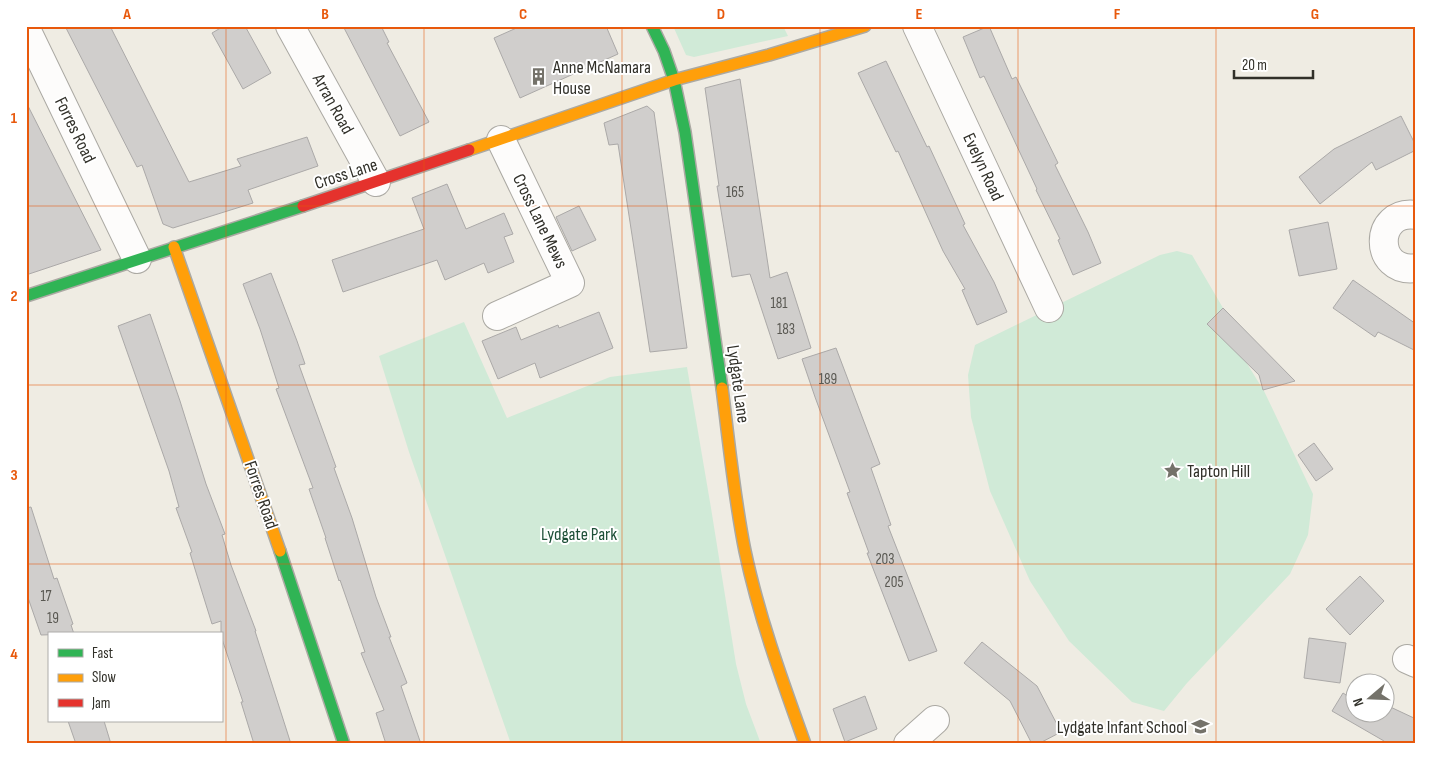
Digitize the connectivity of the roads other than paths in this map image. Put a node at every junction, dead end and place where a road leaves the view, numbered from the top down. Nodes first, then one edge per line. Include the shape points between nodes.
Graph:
1 (290, 26) edge
2 (652, 26) edge
3 (866, 26) edge
4 (917, 26) edge
5 (26, 29) edge
6 (674, 80) junction
7 (500, 140) junction
8 (376, 182) junction
9 (1416, 215) edge
10 (174, 247) junction
11 (137, 259) junction
12 (1416, 268) edge
13 (26, 296) edge
14 (1049, 308) dead end
15 (497, 316) dead end
16 (935, 720) dead end
17 (344, 744) edge
18 (805, 744) edge
19 (908, 744) edge

1 - 8 street, Arran Road
2 - 6 street, Lydgate Lane
3 - 6 street, Cross Lane
4 - 14 street, Evelyn Road
5 - 11 street, Forres Road
6 - 7 street, Cross Lane
6 - 18 street, Lydgate Lane via 690,168 745,551 775,661
7 - 8 street, Cross Lane
7 - 15 street, Cross Lane Mews via 570,283
8 - 10 street, Cross Lane
9 - 12 street via 1407,214 1390,222 1383,243 1388,258 1395,264
10 - 11 street, Cross Lane
10 - 17 street, Forres Road
11 - 13 street, Cross Lane
16 - 19 street

